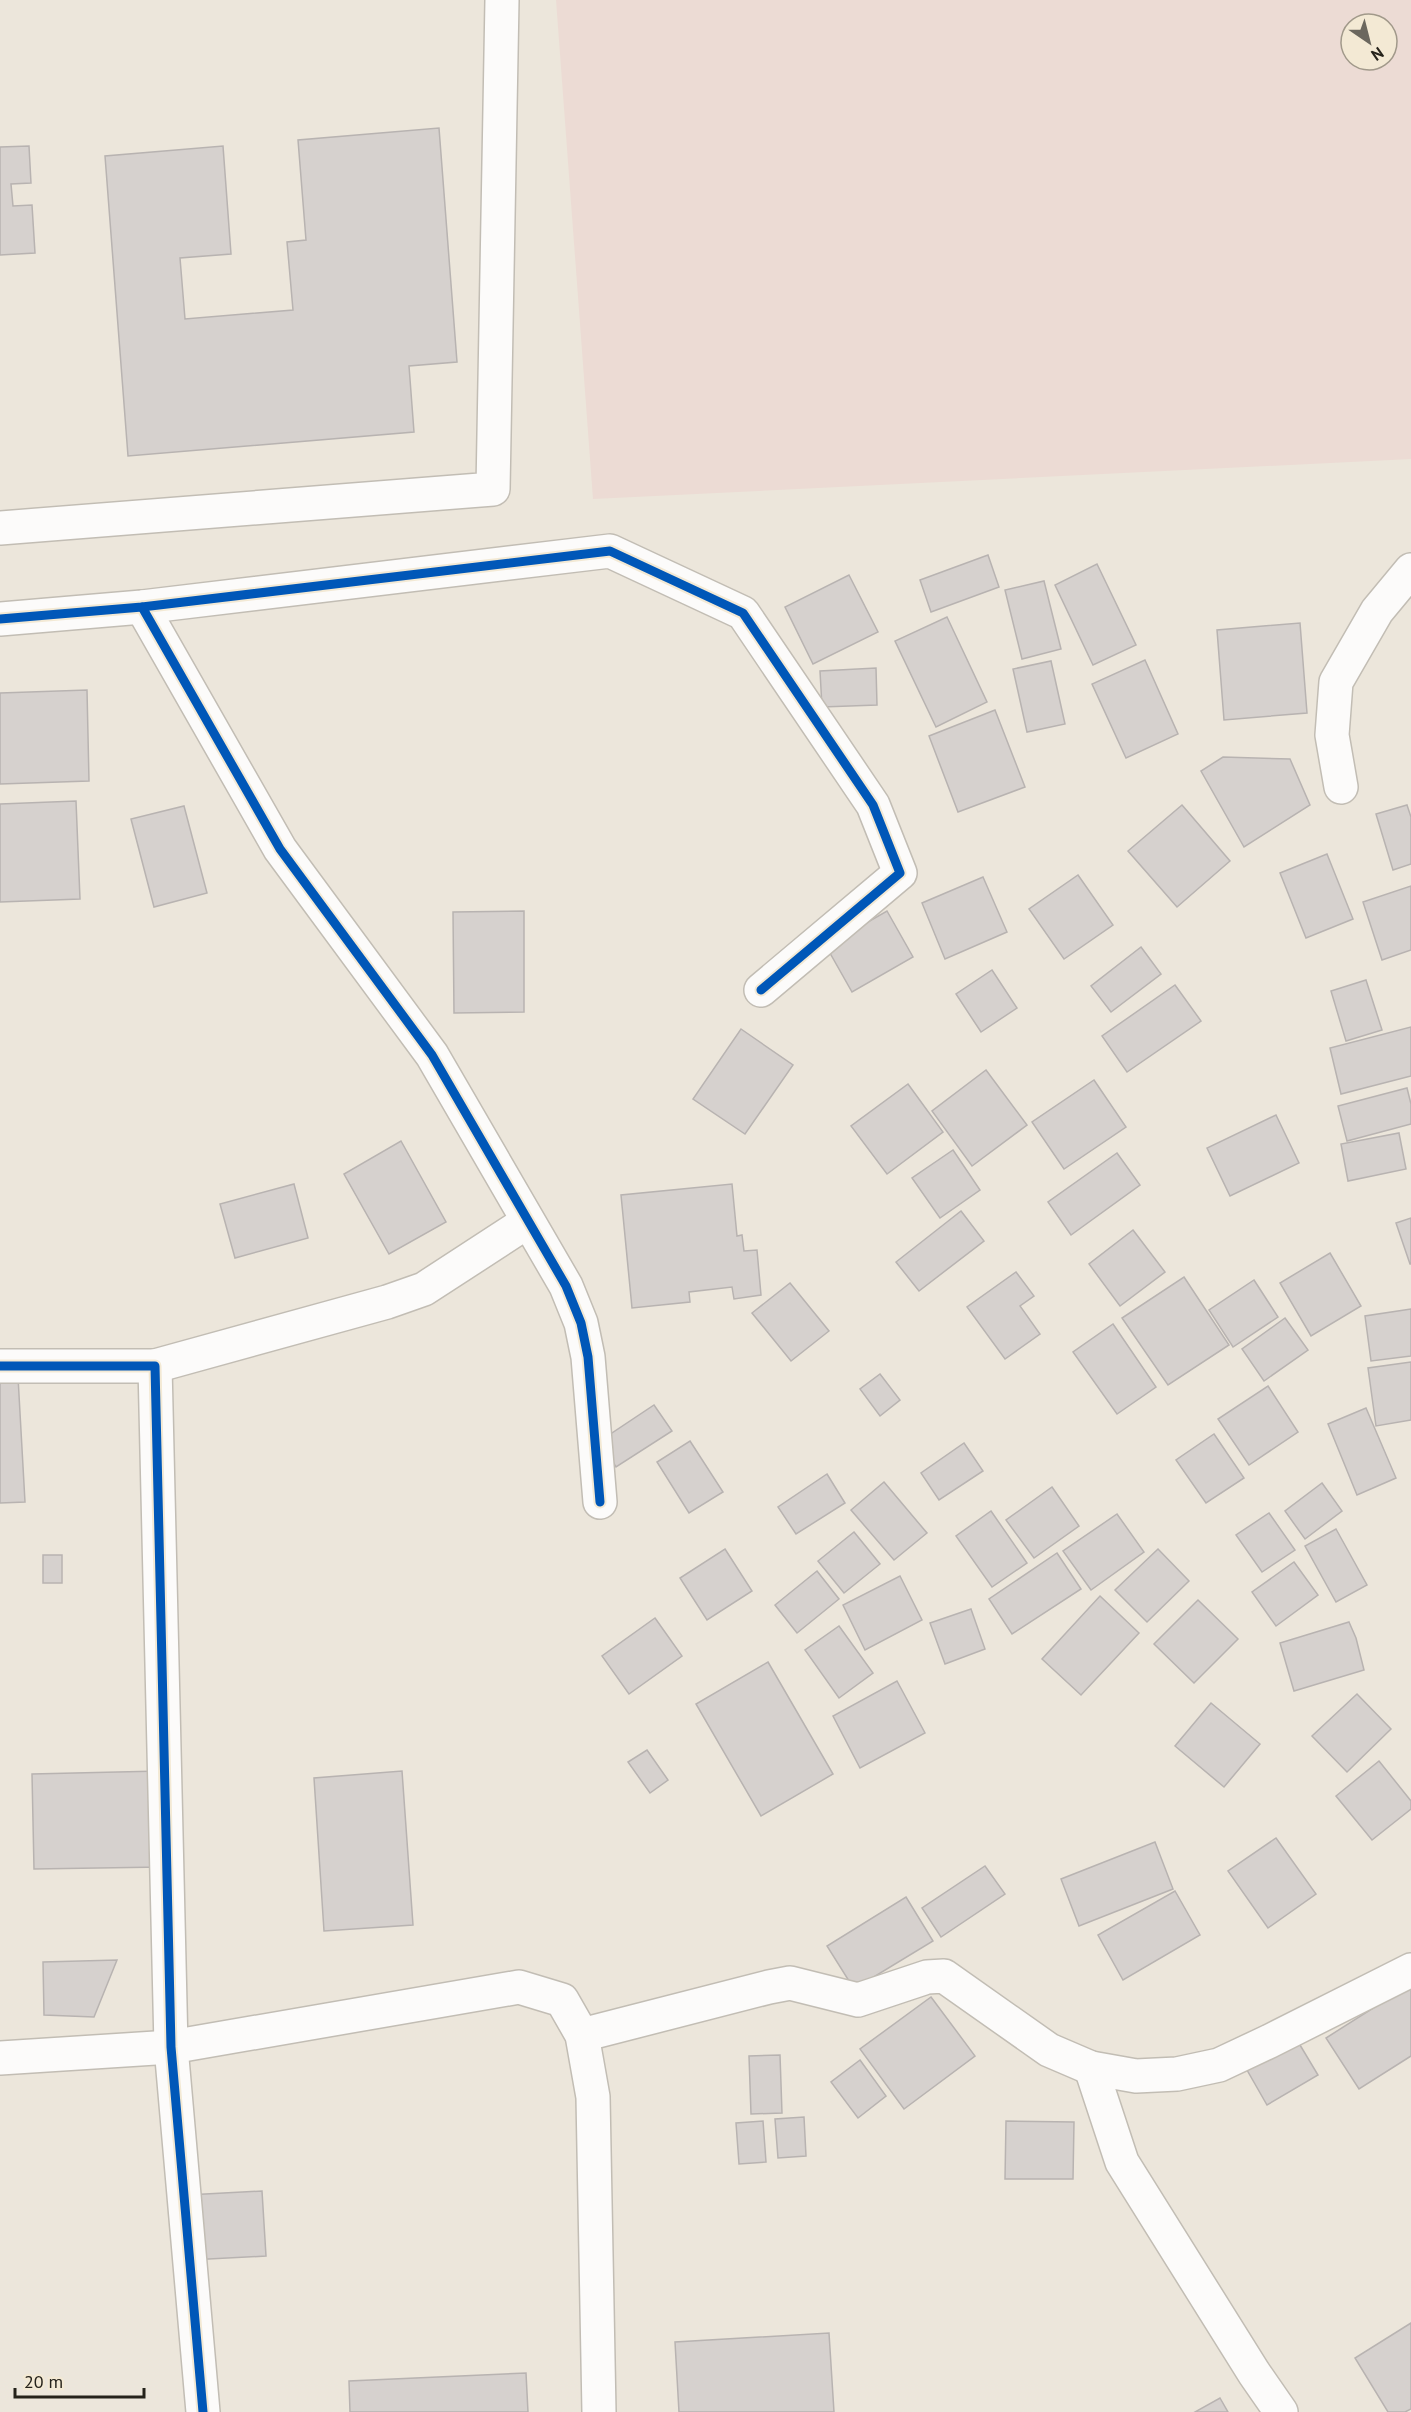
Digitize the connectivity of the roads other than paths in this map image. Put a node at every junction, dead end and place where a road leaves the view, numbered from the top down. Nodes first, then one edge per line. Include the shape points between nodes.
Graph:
1 (502, 0) edge
2 (0, 528) edge
3 (1411, 570) edge
4 (142, 607) junction
5 (0, 619) edge
6 (1341, 787) dead end
7 (761, 990) dead end
8 (527, 1222) junction
9 (0, 1366) edge
10 (155, 1366) junction
11 (600, 1502) dead end
12 (1411, 1970) edge
13 (582, 2035) junction
14 (171, 2047) junction
15 (0, 2058) edge
16 (1091, 2068) junction
17 (203, 2412) edge
18 (599, 2412) edge
19 (1281, 2412) edge

1 - 2 street via 493,489
3 - 6 street via 1377,611 1336,682 1332,735
4 - 5 street
4 - 7 street via 610,551 743,613 873,805 900,873
4 - 8 street via 280,849 432,1055
8 - 10 street via 424,1289
8 - 11 street via 566,1286 581,1323 588,1357
9 - 10 street
10 - 14 street
12 - 16 street via 1218,2065 1177,2074 1136,2076
13 - 14 street via 562,2000 519,1987
13 - 16 street via 790,1983 858,2000 927,1977 944,1976 1049,2050
13 - 18 street via 593,2097
14 - 15 street
14 - 17 street
16 - 19 street via 1122,2162

